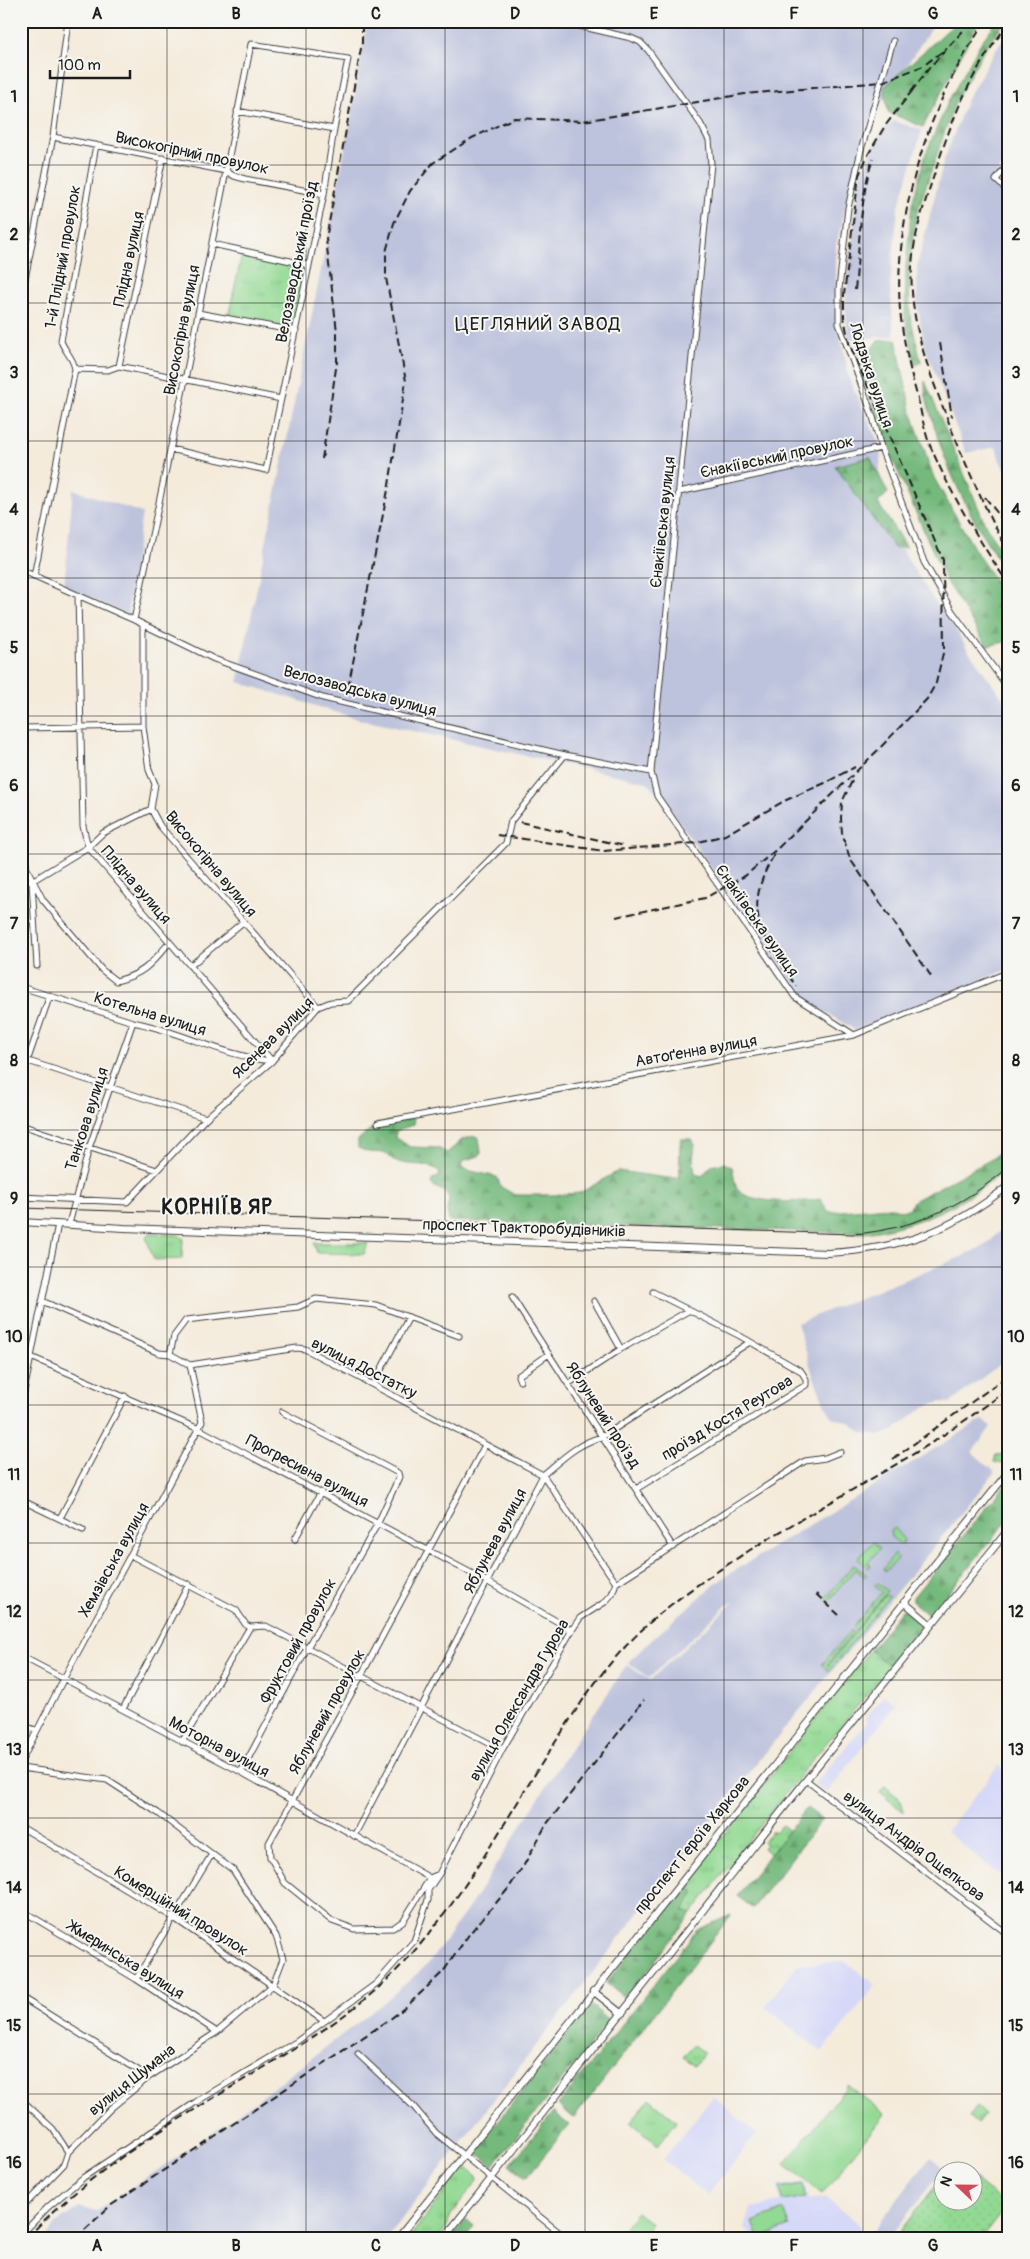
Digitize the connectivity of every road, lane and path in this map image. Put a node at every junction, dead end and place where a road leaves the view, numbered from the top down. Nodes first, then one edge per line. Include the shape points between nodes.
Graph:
1 (68, 21) edge
2 (558, 21) edge
3 (893, 40) dead end
4 (251, 44) joint
5 (237, 111) junction
6 (334, 129) junction
7 (54, 137) junction
8 (96, 145) junction
9 (163, 158) junction
10 (1009, 163) edge
11 (226, 171) junction
12 (1009, 192) edge
13 (324, 194) junction
14 (212, 244) junction
15 (309, 265) junction
16 (21, 299) edge
17 (198, 313) junction
18 (296, 331) junction
19 (119, 366) junction
20 (75, 369) junction
21 (185, 380) junction
22 (281, 399) junction
23 (881, 448) junction
24 (170, 449) junction
25 (679, 492) junction
26 (21, 570) edge
27 (34, 576) junction
28 (78, 595) junction
29 (134, 620) junction
30 (143, 624) junction
31 (1009, 689) edge
32 (144, 726) junction
33 (21, 728) edge
34 (79, 728) junction
35 (565, 755) junction
36 (21, 756) edge
37 (651, 772) junction
38 (151, 808) junction
39 (88, 847) junction
40 (32, 881) junction
41 (21, 882) edge
42 (244, 922) junction
43 (169, 943) junction
44 (37, 966) dead end
45 (190, 966) junction
46 (1009, 972) edge
47 (21, 987) edge
48 (50, 995) junction
49 (318, 1007) junction
50 (134, 1022) junction
51 (854, 1035) junction
52 (28, 1061) junction
53 (272, 1061) junction
54 (21, 1079) edge
55 (109, 1087) junction
56 (206, 1118) junction
57 (378, 1123) dead end
58 (21, 1125) edge
59 (89, 1148) junction
60 (157, 1170) junction
61 (1009, 1185) edge
62 (21, 1197) edge
63 (76, 1200) junction
64 (21, 1222) edge
65 (58, 1224) junction
66 (69, 1224) junction
67 (653, 1292) dead end
68 (512, 1297) dead end
69 (42, 1300) junction
70 (594, 1302) dead end
71 (688, 1311) junction
72 (409, 1317) junction
73 (459, 1336) dead end
74 (750, 1342) junction
75 (622, 1349) junction
76 (170, 1354) junction
77 (549, 1354) junction
78 (21, 1356) edge
79 (31, 1357) junction
80 (190, 1365) junction
81 (520, 1381) dead end
82 (568, 1384) junction
83 (373, 1385) junction
84 (125, 1396) junction
85 (21, 1406) edge
86 (282, 1412) dead end
87 (199, 1429) junction
88 (602, 1437) junction
89 (485, 1445) junction
90 (840, 1452) dead end
91 (1009, 1471) edge
92 (544, 1476) junction
93 (636, 1489) junction
94 (320, 1492) junction
95 (21, 1500) edge
96 (60, 1518) junction
97 (378, 1523) junction
98 (1009, 1529) edge
99 (83, 1530) dead end
100 (295, 1538) dead end
101 (673, 1546) junction
102 (428, 1551) junction
103 (130, 1555) junction
104 (488, 1582) junction
105 (616, 1583) junction
106 (189, 1584) junction
107 (904, 1602) junction
108 (931, 1625) junction
109 (250, 1627) junction
110 (572, 1630) junction
111 (307, 1648) junction
112 (21, 1656) edge
113 (362, 1676) junction
114 (64, 1678) junction
115 (421, 1708) junction
116 (123, 1709) junction
117 (21, 1725) edge
118 (36, 1730) junction
119 (182, 1742) junction
120 (502, 1750) junction
121 (21, 1762) edge
122 (21, 1768) edge
123 (241, 1772) junction
124 (806, 1780) junction
125 (293, 1801) junction
126 (21, 1827) edge
127 (354, 1836) junction
128 (212, 1854) junction
129 (439, 1874) junction
130 (430, 1878) junction
131 (21, 1910) edge
132 (174, 1918) junction
133 (1009, 1935) edge
134 (136, 1979) junction
135 (274, 1986) junction
136 (593, 1991) junction
137 (21, 1997) edge
138 (622, 2014) junction
139 (324, 2021) junction
140 (217, 2032) junction
141 (358, 2054) dead end
142 (149, 2077) junction
143 (21, 2100) edge
144 (68, 2152) junction
145 (463, 2156) junction
146 (492, 2179) junction
147 (22, 2206) edge
148 (1009, 2225) edge
149 (21, 2235) edge
150 (398, 2238) edge
151 (444, 2238) edge
152 (566, 2238) edge
153 (999, 2238) edge

1 - 7 street
2 - 25 street, Єнакіївська вулиця via 640,42 709,140 711,164
3 - 23 street, Лодзька вулиця via 848,208 839,289 839,324
4 - 5 street, Високогірна вулиця
4 - 6 street, Велозаводський проїзд via 348,59
5 - 6 street
5 - 11 street, Високогірна вулиця
6 - 13 street, Велозаводський проїзд
7 - 8 street, Високогірний провулок
7 - 16 street
8 - 9 street, Високогірний провулок
8 - 20 street, 1-й Плідний провулок via 61,340 64,350 73,359
9 - 11 street, Високогірний провулок
9 - 19 street, Плідна вулиця
10 - 12 street via 996,180
11 - 13 street, Високогірний провулок via 245,179
11 - 14 street, Високогірна вулиця
13 - 15 street, Велозаводський проїзд
14 - 15 street
14 - 17 street, Високогірна вулиця
15 - 18 street, Велозаводський проїзд
17 - 18 street
17 - 21 street, Високогірна вулиця
18 - 22 street, Велозаводський проїзд
19 - 20 street via 108,370
19 - 21 street
20 - 27 street
21 - 22 street
21 - 24 street, Високогірна вулиця
22 - 24 street, Велозаводський проїзд via 266,470
23 - 25 street, Єнакіївський провулок
23 - 31 street, Лодзька вулиця via 924,562 952,611
24 - 29 street, Високогірна вулиця
25 - 37 street, Єнакіївська вулиця
26 - 27 street, Велозаводська вулиця
27 - 28 street, Велозаводська вулиця
28 - 29 street, Велозаводська вулиця
28 - 34 street, Плідна вулиця
29 - 30 street, Велозаводська вулиця
30 - 32 street, Високогірна вулиця
30 - 35 street, Велозаводська вулиця via 214,659 323,698
32 - 34 street
32 - 38 street, Високогірна вулиця via 148,770 156,784
33 - 34 street
34 - 39 street, Плідна вулиця via 83,826
35 - 37 street, Велозаводська вулиця
35 - 49 street, Ясенева вулиця via 511,821 506,843 348,1001
36 - 40 street via 26,867
37 - 51 street, Єнакіївська вулиця via 657,796 795,997
38 - 39 street via 103,832
38 - 42 street, Високогірна вулиця via 160,826
39 - 40 street
39 - 43 street, Плідна вулиця
40 - 41 street
40 - 43 street via 43,900 102,970 116,981 149,967
40 - 44 street
42 - 45 street
42 - 49 street, Високогірна вулиця
43 - 45 street, Плідна вулиця
45 - 53 street, Плідна вулиця
46 - 51 street, Автоґенна вулиця
47 - 48 street, Котельна вулиця
48 - 50 street, Котельна вулиця
48 - 52 street
49 - 53 street, Ясенева вулиця
50 - 53 street, Котельна вулиця via 248,1058
50 - 55 street, Танкова вулиця
51 - 57 street, Автоґенна вулиця
52 - 54 street
52 - 55 street
53 - 56 street, Ясенева вулиця
55 - 56 street
55 - 59 street, Танкова вулиця
56 - 60 street, Ясенева вулиця
58 - 59 street
59 - 60 street
59 - 63 street, Танкова вулиця
60 - 63 street, Ясенева вулиця via 126,1202
61 - 66 main road, проспект Тракторобудівників via 967,1215 929,1234 894,1245 842,1252
62 - 63 street, Ясенева вулиця
63 - 66 street, Танкова вулиця
64 - 65 main road, проспект Тракторобудівників
65 - 66 main road, проспект Тракторобудівників
65 - 69 street
67 - 71 street
68 - 77 street, Яблуневий проїзд
69 - 76 street via 159,1353
69 - 79 street
70 - 75 street
71 - 74 street
71 - 75 street
72 - 73 street
72 - 76 street via 376,1304 316,1299 298,1307 186,1320 178,1328
72 - 83 street
74 - 88 street, Яблунева вулиця
74 - 93 street, проїзд Костя Реутова via 801,1371 806,1385
75 - 82 street
76 - 80 street
77 - 81 street via 518,1376
77 - 82 street, Яблуневий проїзд
78 - 79 street, Прогресивна вулиця
79 - 84 street, Прогресивна вулиця
79 - 85 street
80 - 83 street, вулиця Достатку via 297,1348 305,1349
80 - 87 street via 202,1422
82 - 88 street, Яблуневий проїзд
83 - 89 street, вулиця Достатку
84 - 87 street, Прогресивна вулиця
84 - 96 street
86 - 97 street, Фруктовий провулок via 398,1473
87 - 94 street, Прогресивна вулиця
87 - 103 street, Хемзівська вулиця
88 - 92 street, Яблунева вулиця via 591,1439 572,1450
88 - 93 street, Яблуневий проїзд
89 - 92 street, вулиця Достатку
89 - 102 street, Яблуневий провулок
90 - 101 street, вулиця Олександра Гурова via 805,1461
91 - 107 main road, проспект Героїв Харкова
92 - 104 street, Яблунева вулиця
92 - 105 street, вулиця Достатку
93 - 101 street, Яблуневий проїзд
94 - 97 street, Прогресивна вулиця
94 - 100 street
95 - 96 street
96 - 99 street
97 - 102 street, Прогресивна вулиця
97 - 111 street, Фруктовий провулок
98 - 108 main road
101 - 105 street, вулиця Олександра Гурова
102 - 104 street, Прогресивна вулиця
102 - 113 street, Яблуневий провулок
103 - 106 street
103 - 114 street, Хемзівська вулиця
104 - 110 street, Прогресивна вулиця
104 - 115 street, Яблунева вулиця
105 - 110 street, вулиця Олександра Гурова via 605,1602 580,1618
106 - 109 street via 236,1610
106 - 116 street
107 - 108 main road
107 - 136 main road, проспект Героїв Харкова
108 - 124 main road
109 - 111 street via 266,1626
109 - 119 street
110 - 120 street, вулиця Олександра Гурова
111 - 113 street
111 - 123 street, Фруктовий провулок
112 - 114 street, Моторна вулиця
113 - 115 street
113 - 125 street, Яблуневий провулок
114 - 116 street, Моторна вулиця
114 - 118 street, Хемзівська вулиця
115 - 120 street
115 - 127 street, Яблунева вулиця
116 - 119 street, Моторна вулиця
117 - 118 street
118 - 121 street, Хемзівська вулиця
119 - 123 street, Моторна вулиця
120 - 129 street, вулиця Олександра Гурова
122 - 128 street via 107,1780
123 - 125 street, Моторна вулиця
124 - 133 street, вулиця Андрія Ощепкова
124 - 138 main road
125 - 127 street, Моторна вулиця
125 - 130 street, Яблуневий провулок via 269,1843 270,1857 285,1883 332,1921 354,1929 394,1928 403,1921
126 - 132 street, Комерційний провулок
127 - 130 street, Моторна вулиця
128 - 132 street
128 - 135 street via 233,1870 276,1936 283,1959
129 - 130 street
129 - 139 street, вулиця Олександра Гурова via 428,1890 428,1900 414,1941 398,1962 368,1991
131 - 134 street, Жмеринська вулиця
132 - 134 street
132 - 135 street, Комерційний провулок
134 - 140 street, Жмеринська вулиця
135 - 139 street, Комерційний провулок
135 - 140 street, вулиця Шумана
136 - 138 main road
136 - 145 main road, проспект Героїв Харкова
137 - 142 street
138 - 146 main road
139 - 149 street, вулиця Олександра Гурова via 84,2176
140 - 142 street, вулиця Шумана
141 - 145 street
142 - 144 street, вулиця Шумана via 111,2108
143 - 144 street via 53,2129
144 - 147 street, вулиця Шумана via 64,2164
145 - 146 street
145 - 150 main road, проспект Героїв Харкова
146 - 151 main road
146 - 152 street
148 - 153 street

